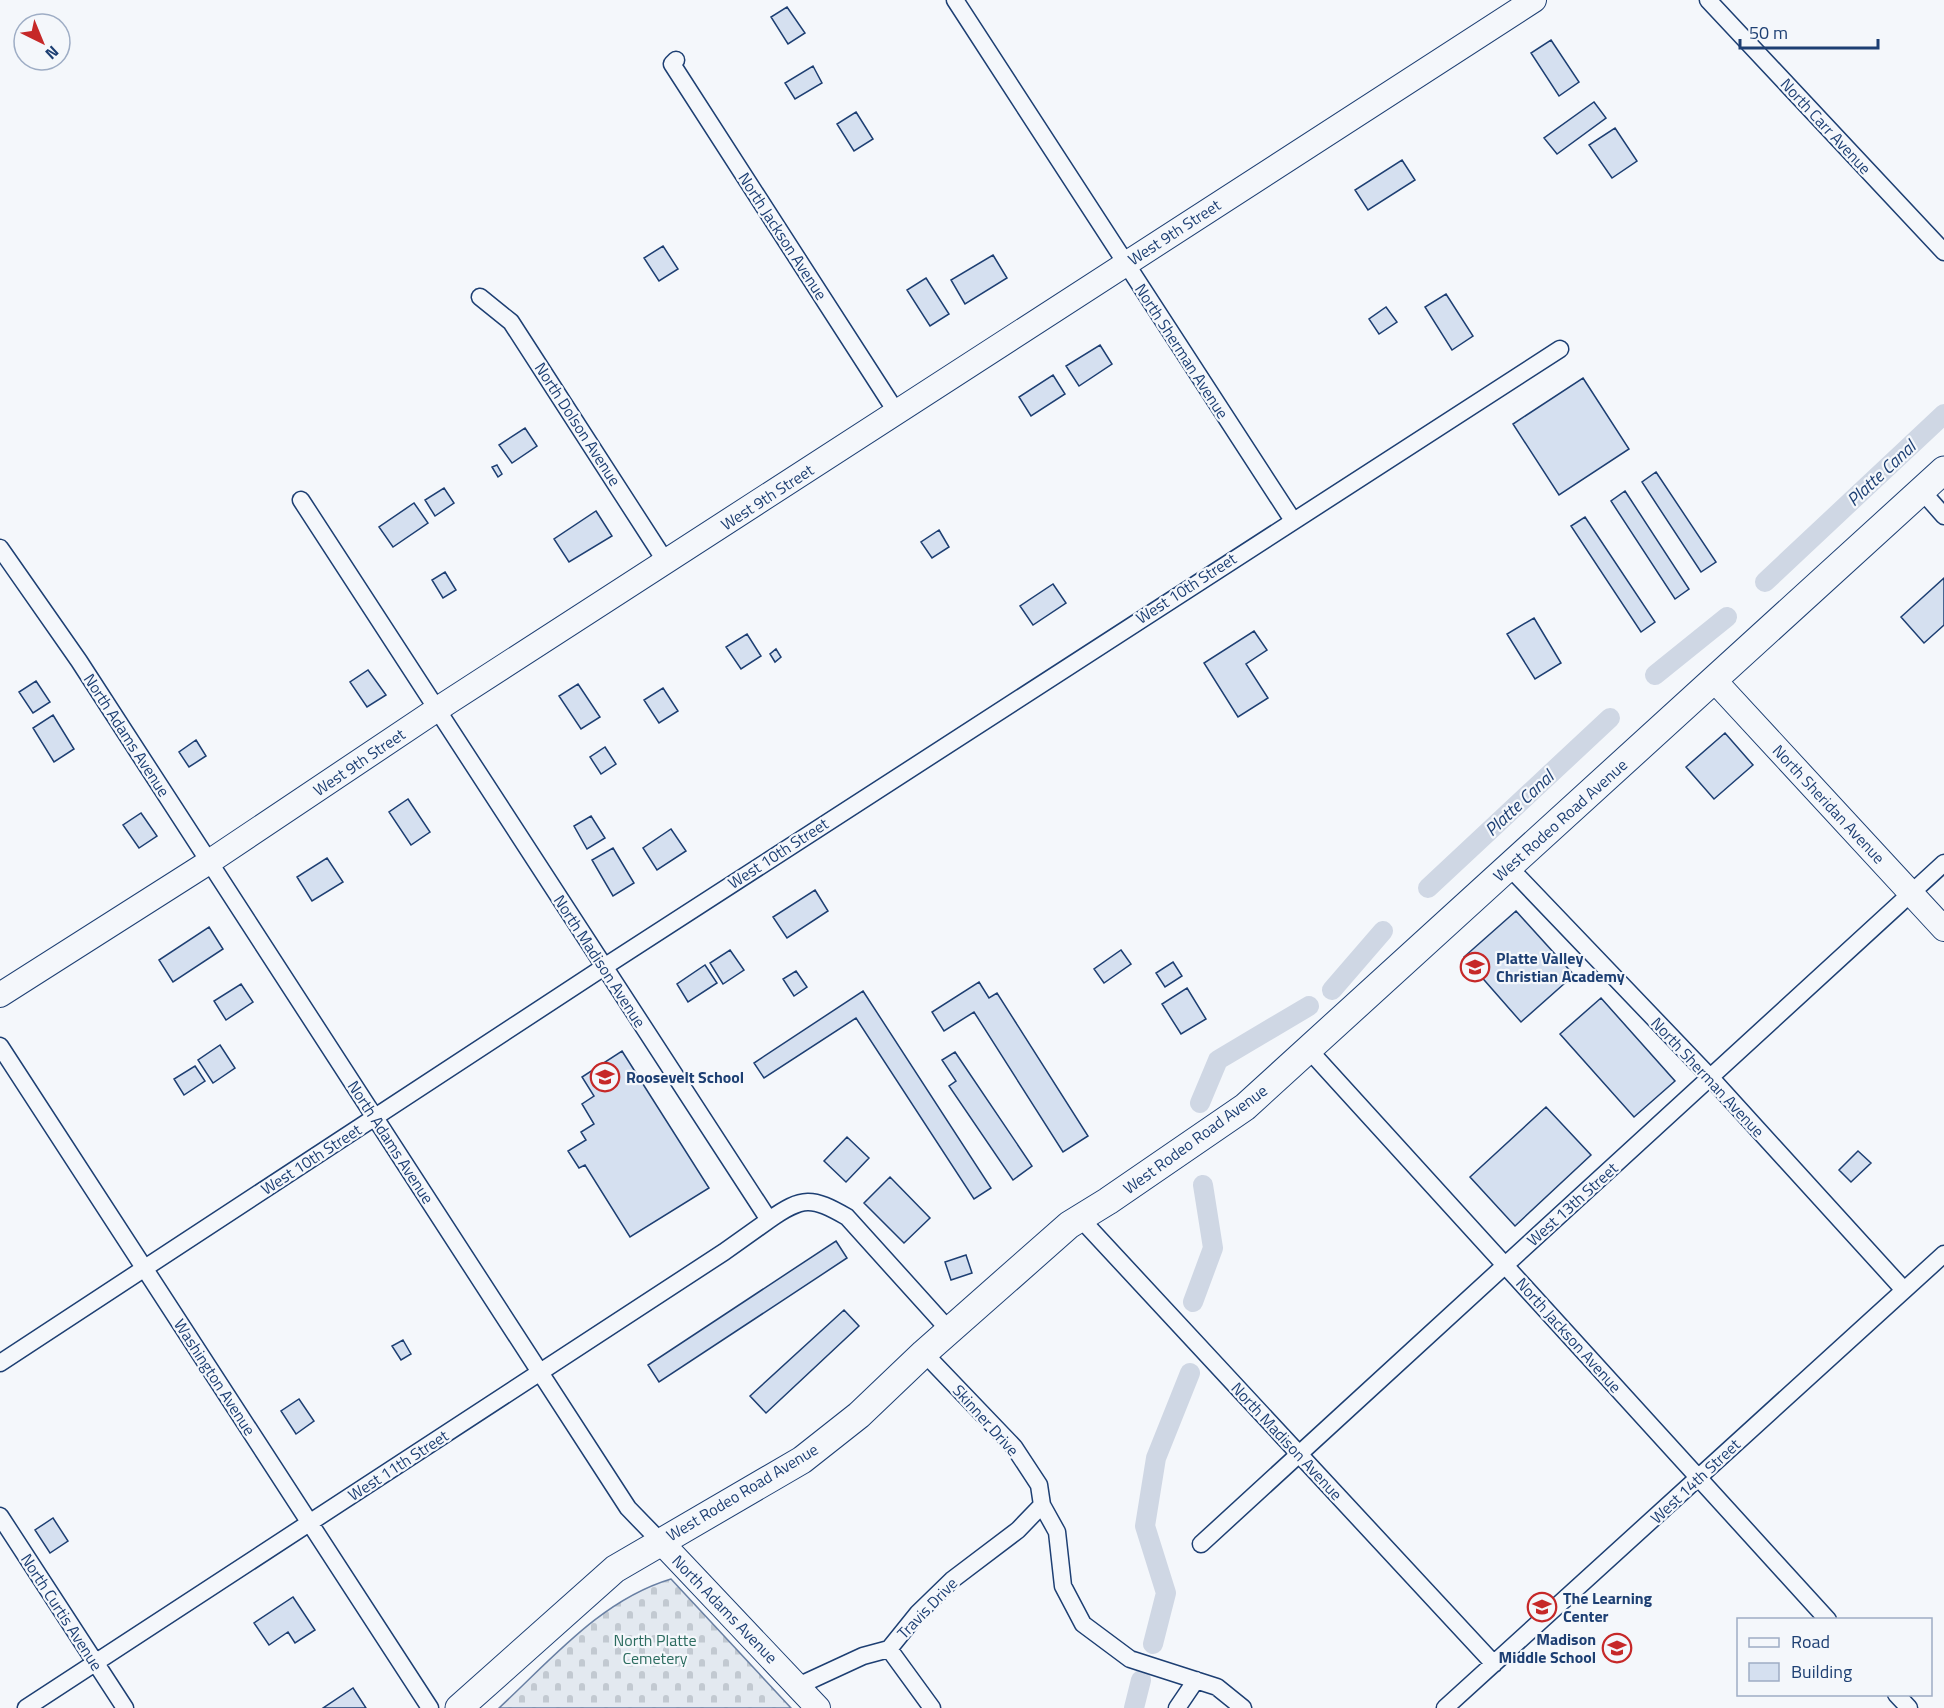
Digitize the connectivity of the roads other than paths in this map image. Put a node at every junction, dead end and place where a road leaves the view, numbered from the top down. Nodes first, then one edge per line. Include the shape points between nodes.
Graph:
1 (955, 0) edge
2 (1534, 0) edge
3 (1708, 0) edge
4 (676, 60) dead end
5 (1944, 252) edge
6 (1125, 264) junction
7 (480, 297) dead end
8 (1560, 349) dead end
9 (897, 413) junction
10 (1944, 470) edge
11 (1922, 491) junction
12 (301, 500) dead end
13 (1944, 516) edge
14 (1292, 519) junction
15 (0, 548) edge
16 (666, 562) junction
17 (1714, 680) junction
18 (436, 710) junction
19 (209, 862) junction
20 (1944, 863) edge
21 (1509, 867) junction
22 (1911, 893) junction
23 (1944, 929) edge
24 (604, 967) junction
25 (0, 994) edge
26 (0, 1046) edge
27 (1309, 1050) junction
28 (1711, 1078) junction
29 (375, 1117) junction
30 (1080, 1218) junction
31 (769, 1220) junction
32 (1944, 1254) edge
33 (1505, 1265) junction
34 (145, 1268) junction
35 (1904, 1290) junction
36 (949, 1330) junction
37 (924, 1353) junction
38 (0, 1363) edge
39 (541, 1372) junction
40 (1299, 1454) junction
41 (1698, 1478) junction
42 (1042, 1505) junction
43 (0, 1516) edge
44 (310, 1523) junction
45 (660, 1541) junction
46 (1201, 1544) dead end
47 (1826, 1618) edge
48 (889, 1649) junction
49 (95, 1662) junction
50 (1494, 1664) junction
51 (1196, 1680) junction
52 (798, 1686) junction
53 (1897, 1696) edge
54 (26, 1708) edge
55 (124, 1708) edge
56 (430, 1708) edge
57 (459, 1708) edge
58 (818, 1708) edge
59 (932, 1708) edge
60 (1177, 1708) edge
61 (1243, 1708) edge
62 (1445, 1708) edge
63 (1908, 1708) edge

1 - 6 street, North Sherman Avenue
2 - 6 street, West 9th Street
3 - 5 street, North Carr Avenue
4 - 9 street, North Jackson Avenue via 672,64
6 - 9 street, West 9th Street
6 - 14 street, North Sherman Avenue
7 - 16 street, North Dolson Avenue via 511,322
8 - 14 street, West 10th Street
9 - 16 street, West 9th Street
10 - 11 main road, West Rodeo Road Avenue
11 - 13 street
11 - 17 main road, West Rodeo Road Avenue
12 - 18 street, North Madison Avenue
14 - 24 street, West 10th Street
15 - 19 street, North Adams Avenue via 79,661
16 - 18 street, West 9th Street
17 - 21 main road, West Rodeo Road Avenue
17 - 22 street, North Sheridan Avenue
18 - 19 street, West 9th Street
18 - 24 street, North Madison Avenue
19 - 25 street, West 9th Street
19 - 29 street, North Adams Avenue
20 - 22 street, West 13th Street
21 - 27 main road, West Rodeo Road Avenue
21 - 28 street, North Sherman Avenue
22 - 23 street, North Sheridan Avenue
22 - 28 street, West 13th Street
24 - 29 street, West 10th Street
24 - 31 street, North Madison Avenue
26 - 34 street, Washington Avenue
27 - 30 main road, West Rodeo Road Avenue via 1245,1107
27 - 33 street, North Jackson Avenue
28 - 33 street, West 13th Street
28 - 35 street, North Sherman Avenue
29 - 34 street, West 10th Street
29 - 39 street, North Adams Avenue
30 - 36 main road, West Rodeo Road Avenue
30 - 40 street, North Madison Avenue
31 - 36 street via 807,1200 825,1204 847,1217
31 - 39 street, West 11th Street
32 - 35 street, West 14th Street
33 - 40 street, West 13th Street
33 - 41 street, North Jackson Avenue
34 - 38 street, West 10th Street
34 - 44 street, Washington Avenue
35 - 41 street, West 14th Street
36 - 37 main road, West Rodeo Road Avenue
37 - 42 street, Skinner Drive via 1014,1448 1039,1485
37 - 45 main road, West Rodeo Road Avenue via 859,1415 802,1460
39 - 44 street, West 11th Street
39 - 45 street, North Adams Avenue via 628,1508
40 - 46 street, West 13th Street
40 - 50 street, North Madison Avenue
41 - 47 street, North Jackson Avenue
41 - 50 street, West 14th Street
42 - 48 street, Travis Drive via 1018,1530 952,1580
42 - 51 street, Skinner Drive via 1057,1532 1063,1586 1083,1624 1130,1659
43 - 49 street, North Curtis Avenue
44 - 49 street, West 11th Street
44 - 56 street, Washington Avenue
45 - 52 street, North Adams Avenue
45 - 57 main road, West Rodeo Road Avenue via 615,1569
48 - 52 street, Travis Drive via 863,1656
48 - 59 street
49 - 54 street, West 11th Street
49 - 55 street, North Curtis Avenue
50 - 62 street, West 14th Street
51 - 60 street
51 - 61 street, Skinner Drive via 1217,1687
52 - 58 street, North Adams Avenue
53 - 63 street

